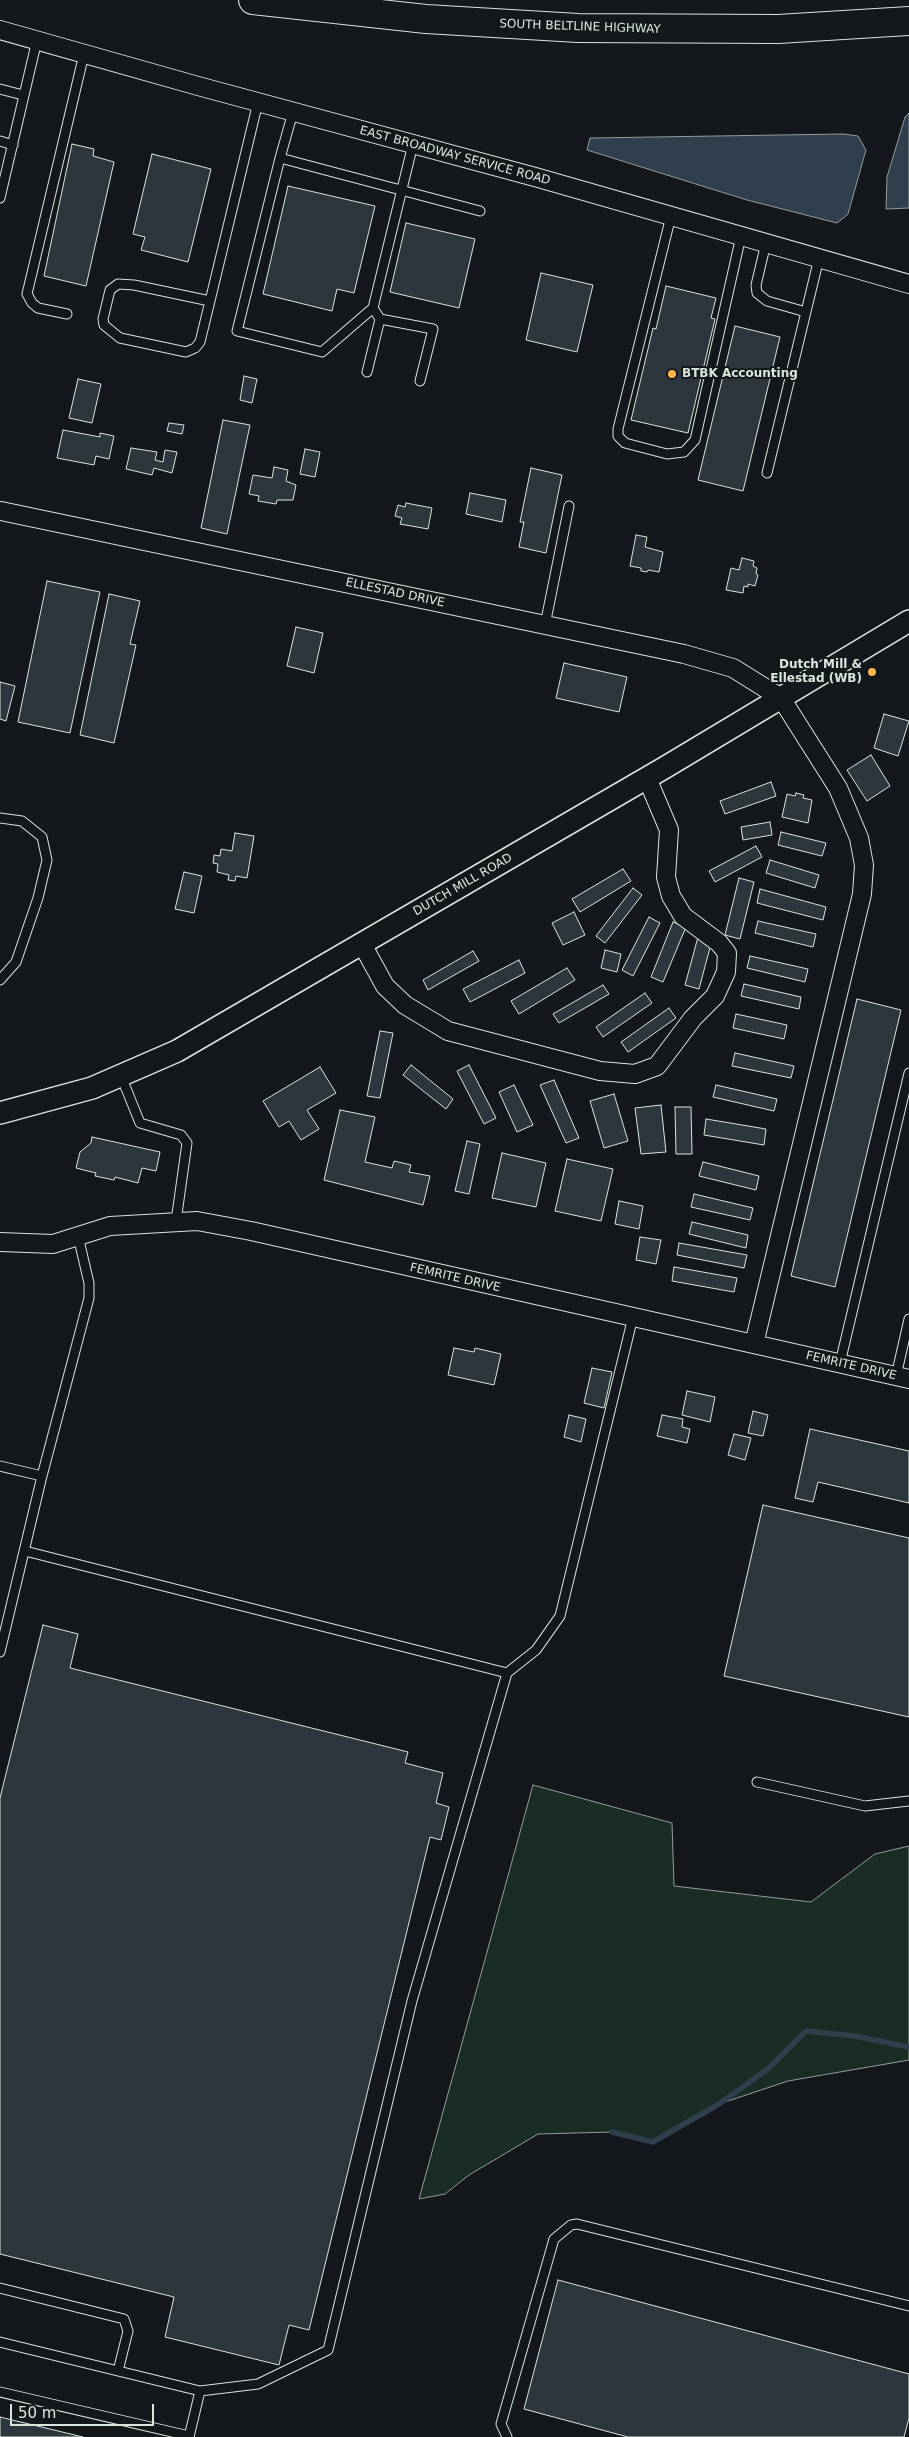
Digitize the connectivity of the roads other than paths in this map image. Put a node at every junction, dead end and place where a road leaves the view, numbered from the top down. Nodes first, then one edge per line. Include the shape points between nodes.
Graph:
1 (253, 0) edge
2 (909, 21) edge
3 (0, 30) edge
4 (37, 40) junction
5 (84, 54) junction
6 (0, 89) edge
7 (23, 95) junction
8 (258, 102) junction
9 (292, 112) junction
10 (0, 141) edge
11 (13, 144) junction
12 (413, 144) junction
13 (280, 158) junction
14 (401, 192) junction
15 (0, 198) edge
16 (480, 211) dead end
17 (671, 216) junction
18 (741, 236) junction
19 (766, 243) junction
20 (819, 258) junction
21 (909, 284) edge
22 (210, 301) junction
23 (373, 308) junction
24 (806, 312) junction
25 (66, 314) dead end
26 (380, 319) junction
27 (367, 372) dead end
28 (420, 381) dead end
29 (766, 472) dead end
30 (569, 506) dead end
31 (1, 512) edge
32 (909, 622) edge
33 (545, 625) junction
34 (781, 698) junction
35 (647, 778) junction
36 (0, 818) edge
37 (362, 944) junction
38 (0, 980) edge
39 (909, 1073) edge
40 (121, 1075) junction
41 (0, 1114) edge
42 (176, 1221) junction
43 (78, 1236) junction
44 (0, 1242) edge
45 (632, 1317) junction
46 (909, 1320) edge
47 (754, 1344) junction
48 (840, 1363) junction
49 (902, 1377) edge
50 (0, 1466) edge
51 (42, 1476) junction
52 (24, 1551) junction
53 (0, 1652) edge
54 (507, 1673) junction
55 (757, 1782) dead end
56 (909, 1800) edge
57 (0, 2288) edge
58 (909, 2306) edge
59 (0, 2342) edge
60 (118, 2371) junction
61 (0, 2392) edge
62 (200, 2392) junction
63 (189, 2437) edge
64 (507, 2437) edge

1 - 2 highway, SOUTH BELTLINE HIGHWAY via 444,20 609,29 797,28
3 - 4 street, EAST BROADWAY SERVICE ROAD
4 - 5 street, EAST BROADWAY SERVICE ROAD
4 - 7 lane
5 - 8 street, EAST BROADWAY SERVICE ROAD
5 - 25 lane via 27,294 38,308
6 - 7 lane
7 - 11 lane
8 - 9 street, EAST BROADWAY SERVICE ROAD
8 - 22 lane
9 - 12 street, EAST BROADWAY SERVICE ROAD
9 - 13 lane
10 - 11 lane
11 - 15 lane
12 - 14 lane
12 - 17 street, EAST BROADWAY SERVICE ROAD
13 - 14 lane
13 - 23 lane via 237,331 322,352
14 - 16 lane
14 - 23 lane
17 - 18 street, EAST BROADWAY SERVICE ROAD
17 - 18 lane via 618,429 618,436 625,443 667,454 684,452 695,440
18 - 19 street, EAST BROADWAY SERVICE ROAD
19 - 20 street, EAST BROADWAY SERVICE ROAD
19 - 24 lane via 756,285 758,293 767,301
20 - 21 street, EAST BROADWAY SERVICE ROAD
20 - 24 lane
22 - 22 lane via 200,342 191,351 120,338 104,326 110,290 118,284
23 - 26 lane
24 - 29 lane
26 - 27 lane
26 - 28 lane via 433,329
30 - 33 lane
31 - 33 street, ELLESTAD DRIVE
32 - 34 street, DUTCH MILL ROAD
33 - 34 street, ELLESTAD DRIVE via 684,654 733,668
34 - 35 street, DUTCH MILL ROAD
34 - 47 street via 838,788 859,838 864,865 862,894
35 - 37 street, DUTCH MILL ROAD
35 - 37 street via 670,830 666,877 671,896 683,916 719,943 727,953 726,972 715,996 693,1018 657,1066 636,1074 600,1071 448,1031 405,1006 385,986
36 - 38 lane via 22,821 42,837 47,860 16,962
37 - 40 street, DUTCH MILL ROAD via 177,1051
39 - 48 lane
40 - 41 street, DUTCH MILL ROAD via 92,1088
40 - 42 lane via 140,1123 180,1135 187,1143
42 - 43 street, FEMRITE DRIVE via 110,1226
42 - 45 street, FEMRITE DRIVE via 197,1221 251,1231
43 - 44 street, FEMRITE DRIVE via 53,1244
43 - 51 lane via 89,1283 89,1298
45 - 47 street, FEMRITE DRIVE
45 - 54 lane via 560,1616 536,1650
46 - 49 lane
47 - 48 street, FEMRITE DRIVE
48 - 49 street, FEMRITE DRIVE
50 - 51 lane
51 - 52 lane
52 - 53 lane
52 - 54 lane
54 - 62 lane via 412,2001 328,2350 258,2384
55 - 56 lane via 866,1806
57 - 60 lane via 124,2319 128,2331
58 - 64 lane via 578,2224 571,2225 554,2239 502,2424
59 - 60 lane
60 - 62 lane
61 - 63 lane
62 - 63 lane

